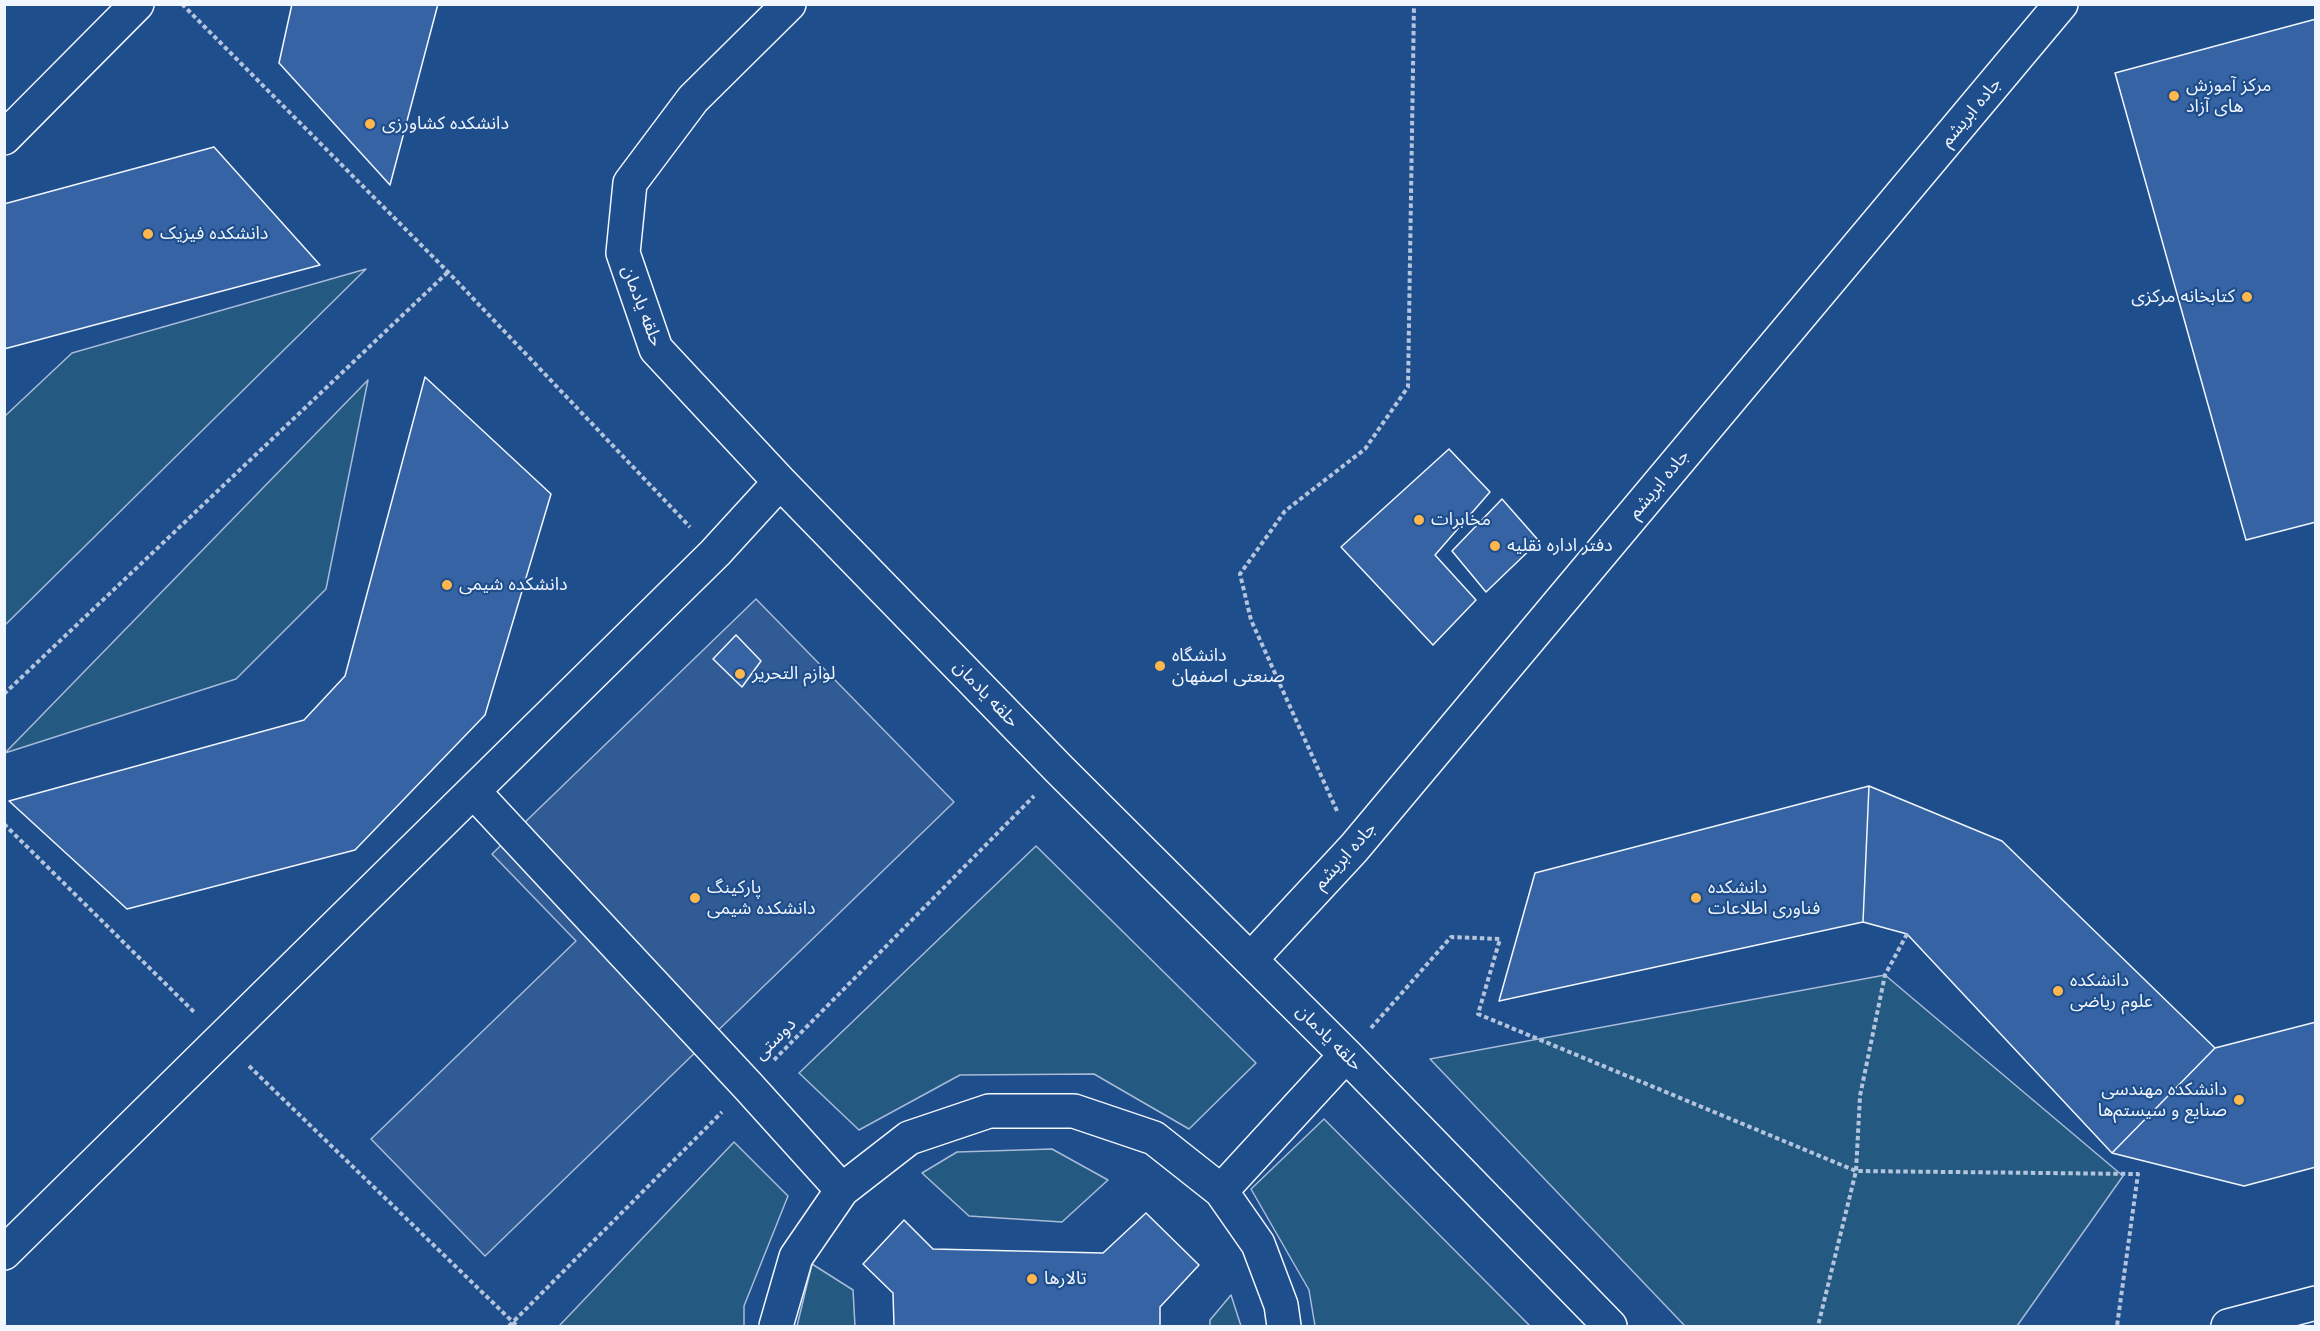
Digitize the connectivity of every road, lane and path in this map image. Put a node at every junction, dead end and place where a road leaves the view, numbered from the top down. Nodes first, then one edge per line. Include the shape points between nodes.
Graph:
1 (136, 4) edge
2 (182, 4) edge
3 (789, 4) edge
4 (1414, 4) edge
5 (2061, 4) edge
6 (4, 138) edge
7 (448, 272) junction
8 (780, 482) junction
9 (715, 553) junction
10 (4, 694) edge
11 (1060, 770) junction
12 (474, 792) junction
13 (4, 824) edge
14 (1354, 848) junction
15 (1906, 934) dead end
16 (1251, 959) junction
17 (222, 1040) junction
18 (1346, 1055) junction
19 (748, 1086) junction
20 (1856, 1171) junction
21 (842, 1190) junction
22 (1221, 1191) junction
23 (4, 1253) edge
24 (2316, 1303) edge
25 (513, 1322) junction
26 (509, 1326) edge
27 (517, 1326) edge
28 (776, 1326) edge
29 (1284, 1326) edge
30 (1610, 1326) edge
31 (1818, 1326) edge
32 (2117, 1326) edge
33 (2228, 1326) edge

1 - 6 street
2 - 7 path
3 - 8 street, حلقه یادمان via 693,99 630,183 623,253 656,349
4 - 14 path via 1407,387 1365,449 1285,511 1240,574 1251,620
5 - 14 street, جاده ابریشم
7 - 9 path
7 - 10 path
8 - 9 street
8 - 11 street, حلقه یادمان
9 - 12 street
11 - 16 street, حلقه یادمان
11 - 19 path, دوستی
12 - 17 street
12 - 19 street
13 - 17 path
14 - 16 street, جاده ابریشم
15 - 20 path via 1885,975 1860,1096
16 - 18 street, حلقه یادمان
17 - 23 street
17 - 25 path
18 - 20 path via 1450,937 1500,939 1478,1014
18 - 22 street
18 - 30 street, حلقه یادمان
19 - 21 street
19 - 25 path, دوستی
20 - 31 path
20 - 32 path via 2138,1173
21 - 22 street via 919,1134 989,1111 1074,1111 1154,1138
21 - 28 street via 796,1257
22 - 29 street via 1258,1244 1281,1305
24 - 33 street
25 - 26 path, دوستی
25 - 27 path

